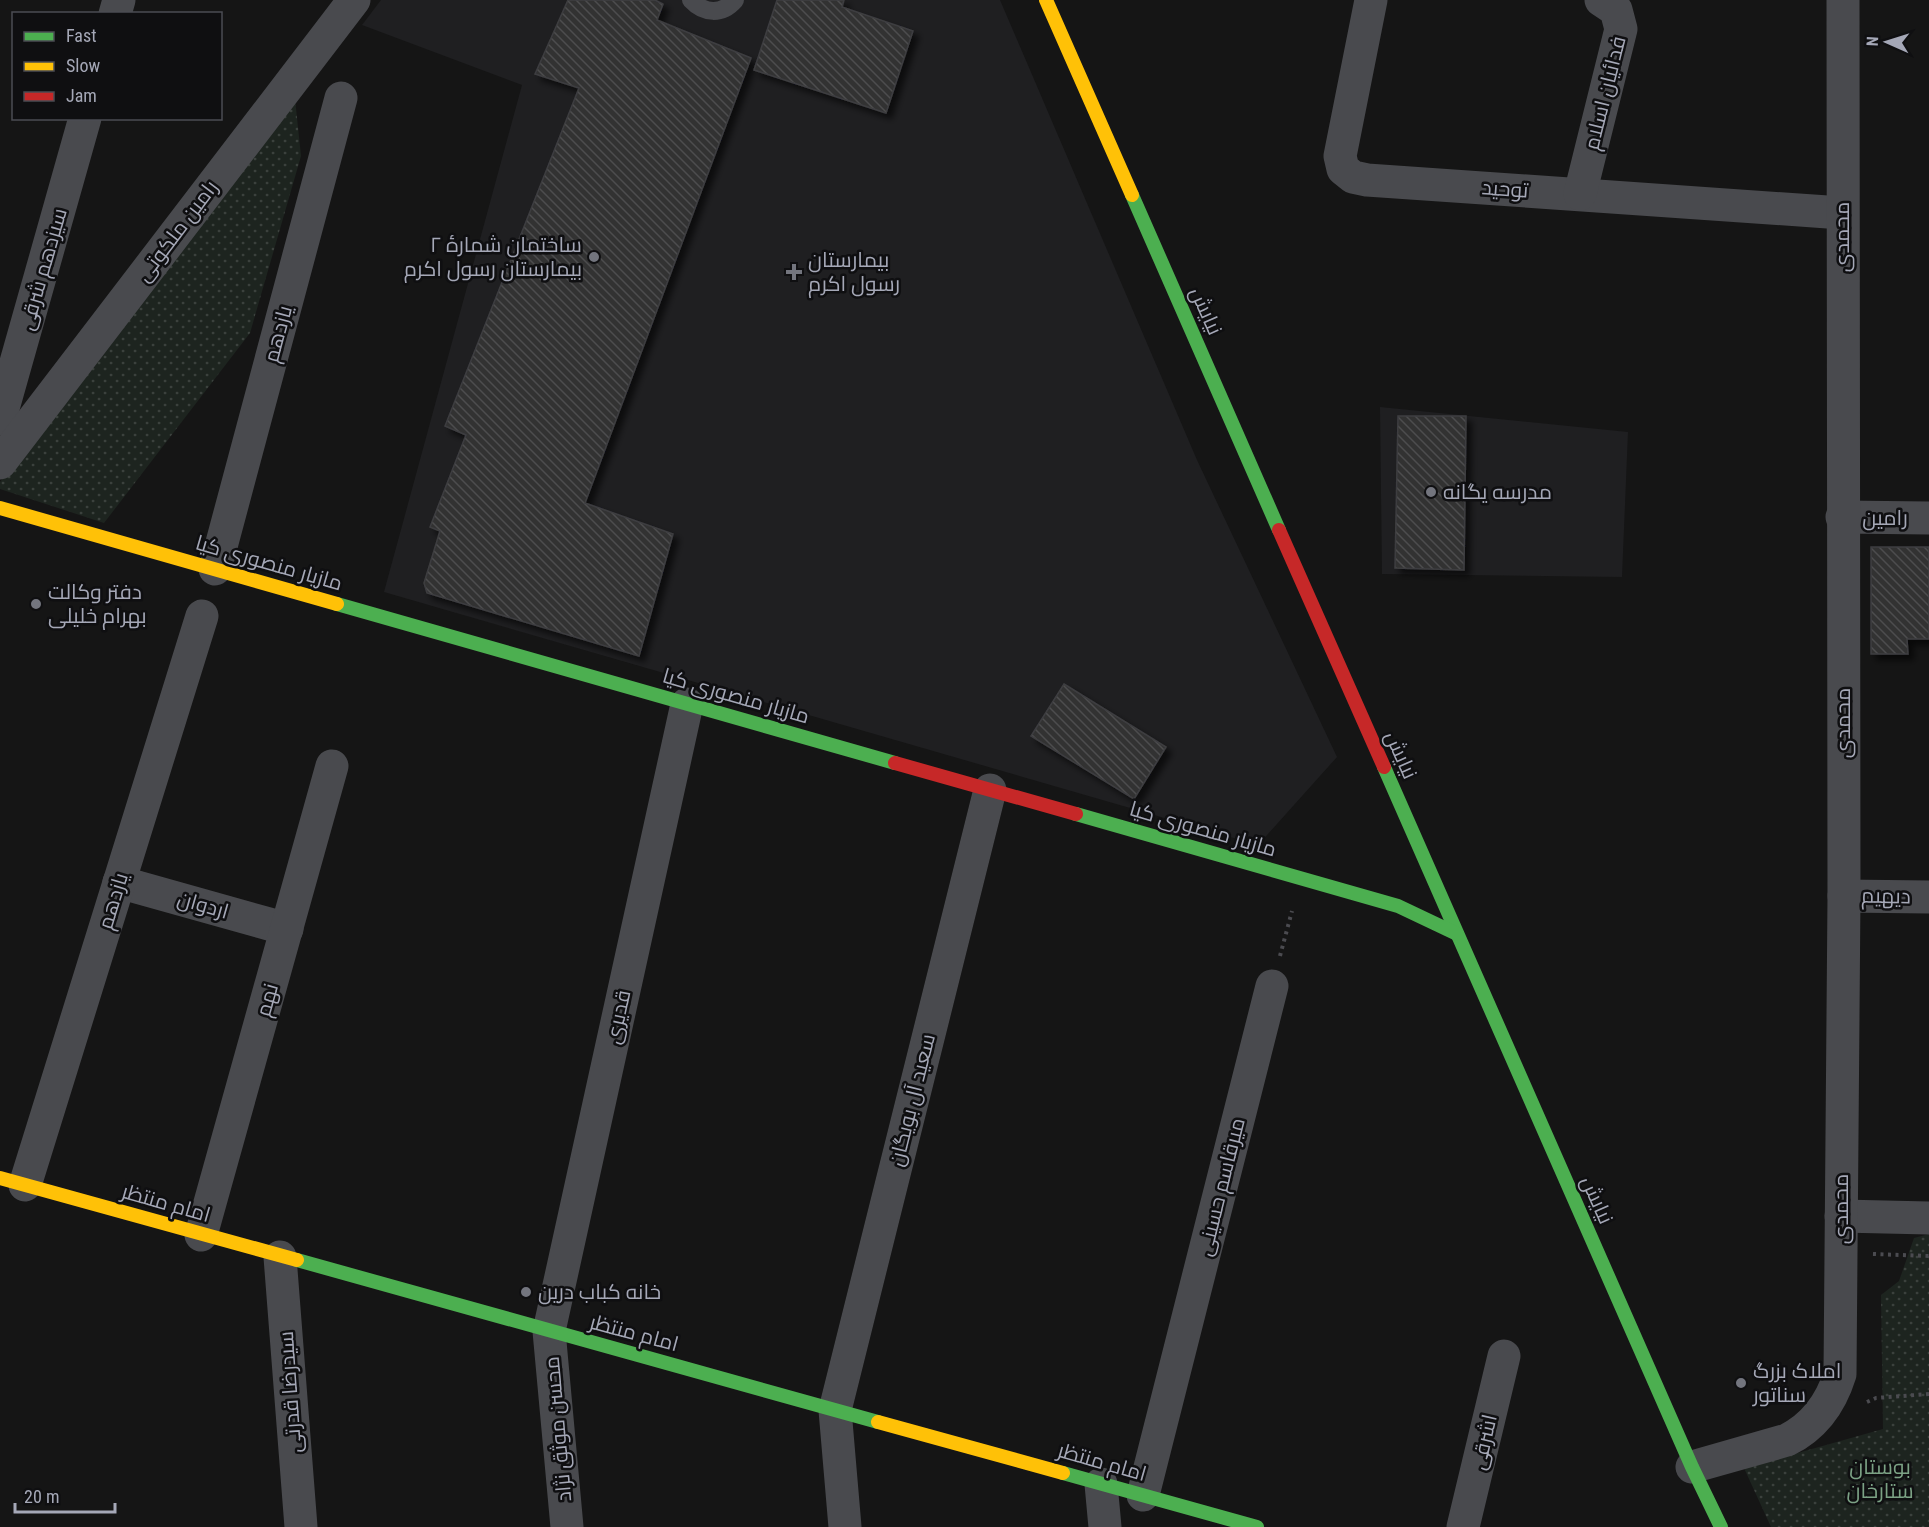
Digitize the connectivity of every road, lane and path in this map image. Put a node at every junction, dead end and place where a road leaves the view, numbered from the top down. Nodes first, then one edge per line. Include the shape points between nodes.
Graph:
1 (354, 0) edge
2 (691, 0) edge
3 (735, 0) edge
4 (1046, 0) edge
5 (1371, 0) edge
6 (1601, 0) edge
7 (1843, 0) edge
8 (341, 98) dead end
9 (84, 120) edge
10 (1580, 194) junction
11 (1842, 213) junction
12 (0, 419) edge
13 (0, 462) edge
14 (0, 508) edge
15 (1842, 517) junction
16 (1929, 518) edge
17 (215, 570) junction
18 (202, 616) dead end
19 (687, 704) junction
20 (332, 765) dead end
21 (990, 790) junction
22 (1300, 878) junction
23 (119, 882) junction
24 (1844, 896) junction
25 (1929, 897) edge
26 (287, 929) junction
27 (1457, 934) junction
28 (1272, 986) joint
29 (12, 1182) edge
30 (1841, 1216) junction
31 (1929, 1218) edge
32 (201, 1235) junction
33 (1840, 1252) junction
34 (1929, 1256) edge
35 (280, 1257) junction
36 (549, 1331) junction
37 (1504, 1356) dead end
38 (835, 1410) junction
39 (1692, 1467) junction
40 (1101, 1484) junction
41 (1143, 1496) junction
42 (300, 1527) edge
43 (567, 1527) edge
44 (845, 1527) edge
45 (1105, 1527) edge
46 (1257, 1527) edge
47 (1463, 1527) edge
48 (1720, 1527) edge

1 - 13 street, رامین ملکوتی
2 - 3 lane via 698,7 717,11
4 - 27 main road, نیایش
5 - 10 street, توحید via 1340,156 1343,169 1366,180
6 - 10 street, فدائیان اسلام via 1616,10 1621,29
7 - 11 street, محمدی
8 - 17 street, یازدهم
9 - 12 street, سیزدهم شرقی
10 - 11 street, توحید
11 - 15 street, محمدی
14 - 17 main road, مازیار منصوری کیا
15 - 16 street, رامین
15 - 24 street, محمدی
17 - 19 main road, مازیار منصوری کیا
18 - 23 street, یازدهم
19 - 21 main road, مازیار منصوری کیا
19 - 36 street, قدیری
20 - 26 street, نهم
21 - 22 main road, مازیار منصوری کیا
21 - 38 street, سعید آل بویگان
22 - 27 main road, مازیار منصوری کیا via 1398,906
22 - 28 path
23 - 26 street, اردوان
23 - 29 street, یازدهم
24 - 25 street, دیهیم
24 - 30 street, محمدی
26 - 32 street, نهم
27 - 39 main road, نیایش
28 - 41 street, میرقاسم حسینی
29 - 32 main road, امام منتظر
30 - 31 street
30 - 33 street, محمدی
32 - 35 main road, امام منتظر
33 - 34 path
33 - 39 street, محمدی via 1840,1374 1824,1409 1801,1433 1788,1440
35 - 36 main road, امام منتظر
35 - 42 street, سیدرضا قدرتی
36 - 38 main road, امام منتظر
36 - 43 street, محسن موثق نژاد
37 - 47 street, اشرقی
38 - 40 main road, امام منتظر
38 - 44 street, سعید آل بویگان
39 - 48 main road, نیایش
40 - 41 main road, امام منتظر
40 - 45 street
41 - 46 main road, امام منتظر

